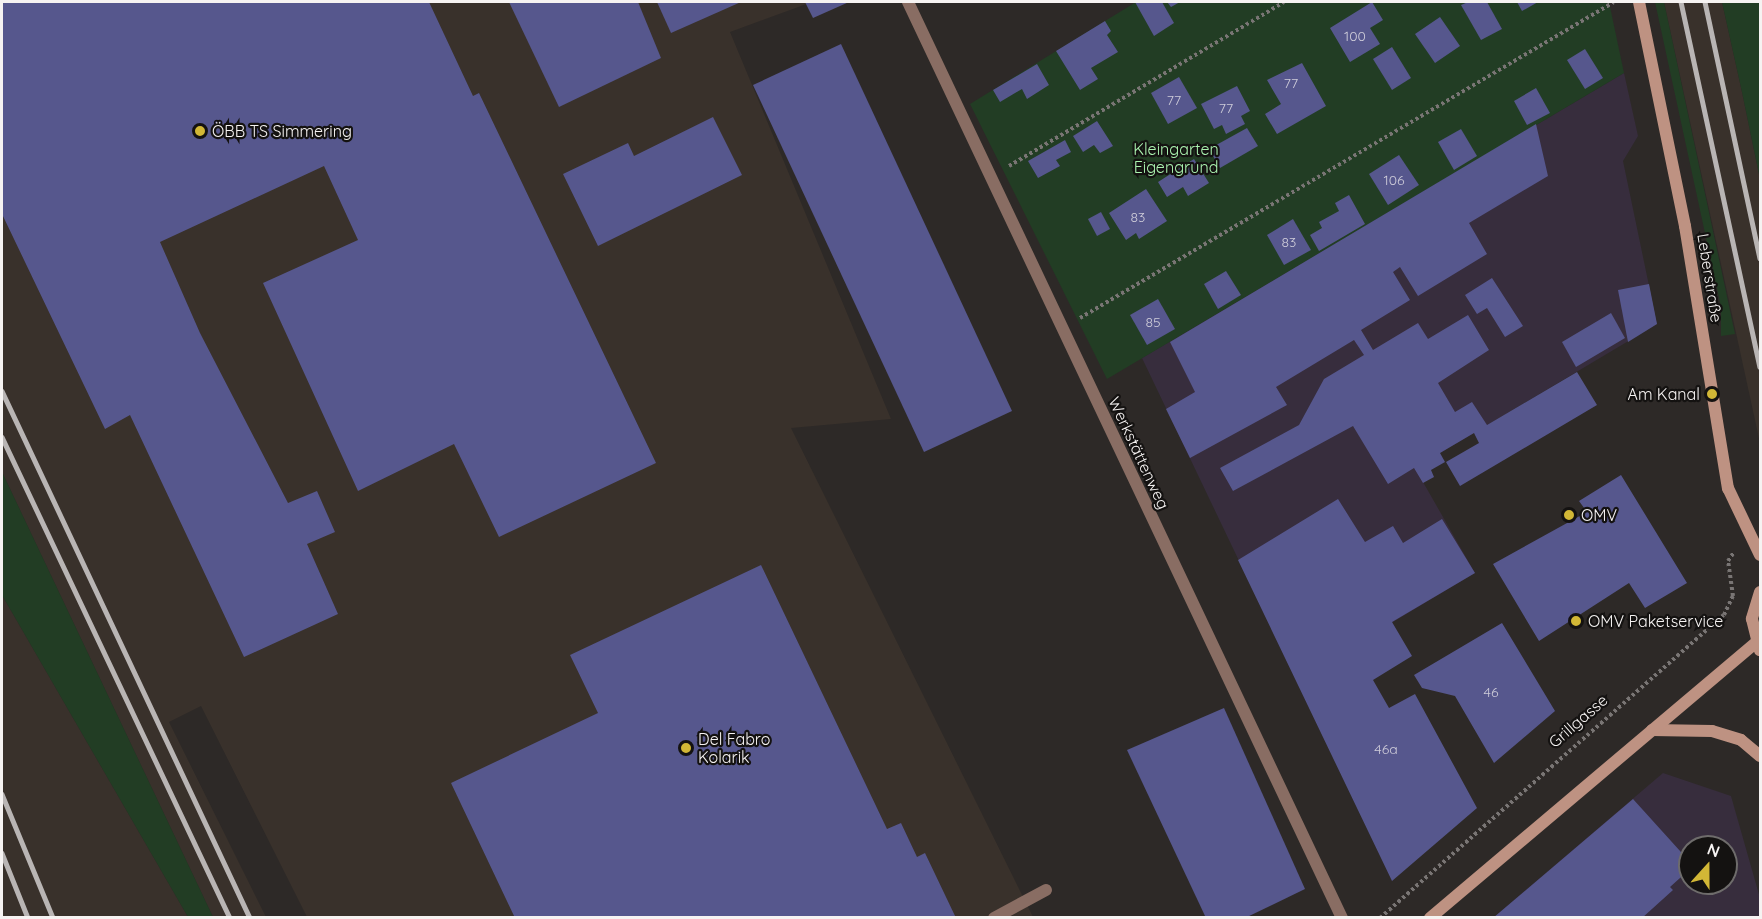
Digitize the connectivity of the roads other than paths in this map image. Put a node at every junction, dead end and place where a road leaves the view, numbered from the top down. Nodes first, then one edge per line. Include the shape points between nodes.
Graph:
1 (908, 2) edge
2 (1639, 2) edge
3 (1761, 555) edge
4 (1761, 592) edge
5 (1759, 646) edge
6 (1652, 730) junction
7 (1761, 756) edge
8 (1046, 890) dead end
9 (994, 918) edge
10 (1342, 918) edge
11 (1430, 918) edge

1 - 10 street, Werkstättenweg
2 - 3 main road, Leberstraße via 1685,226 1728,488
4 - 5 main road via 1752,619
5 - 6 main road
6 - 7 main road via 1712,730 1742,740
6 - 11 main road
8 - 9 street

